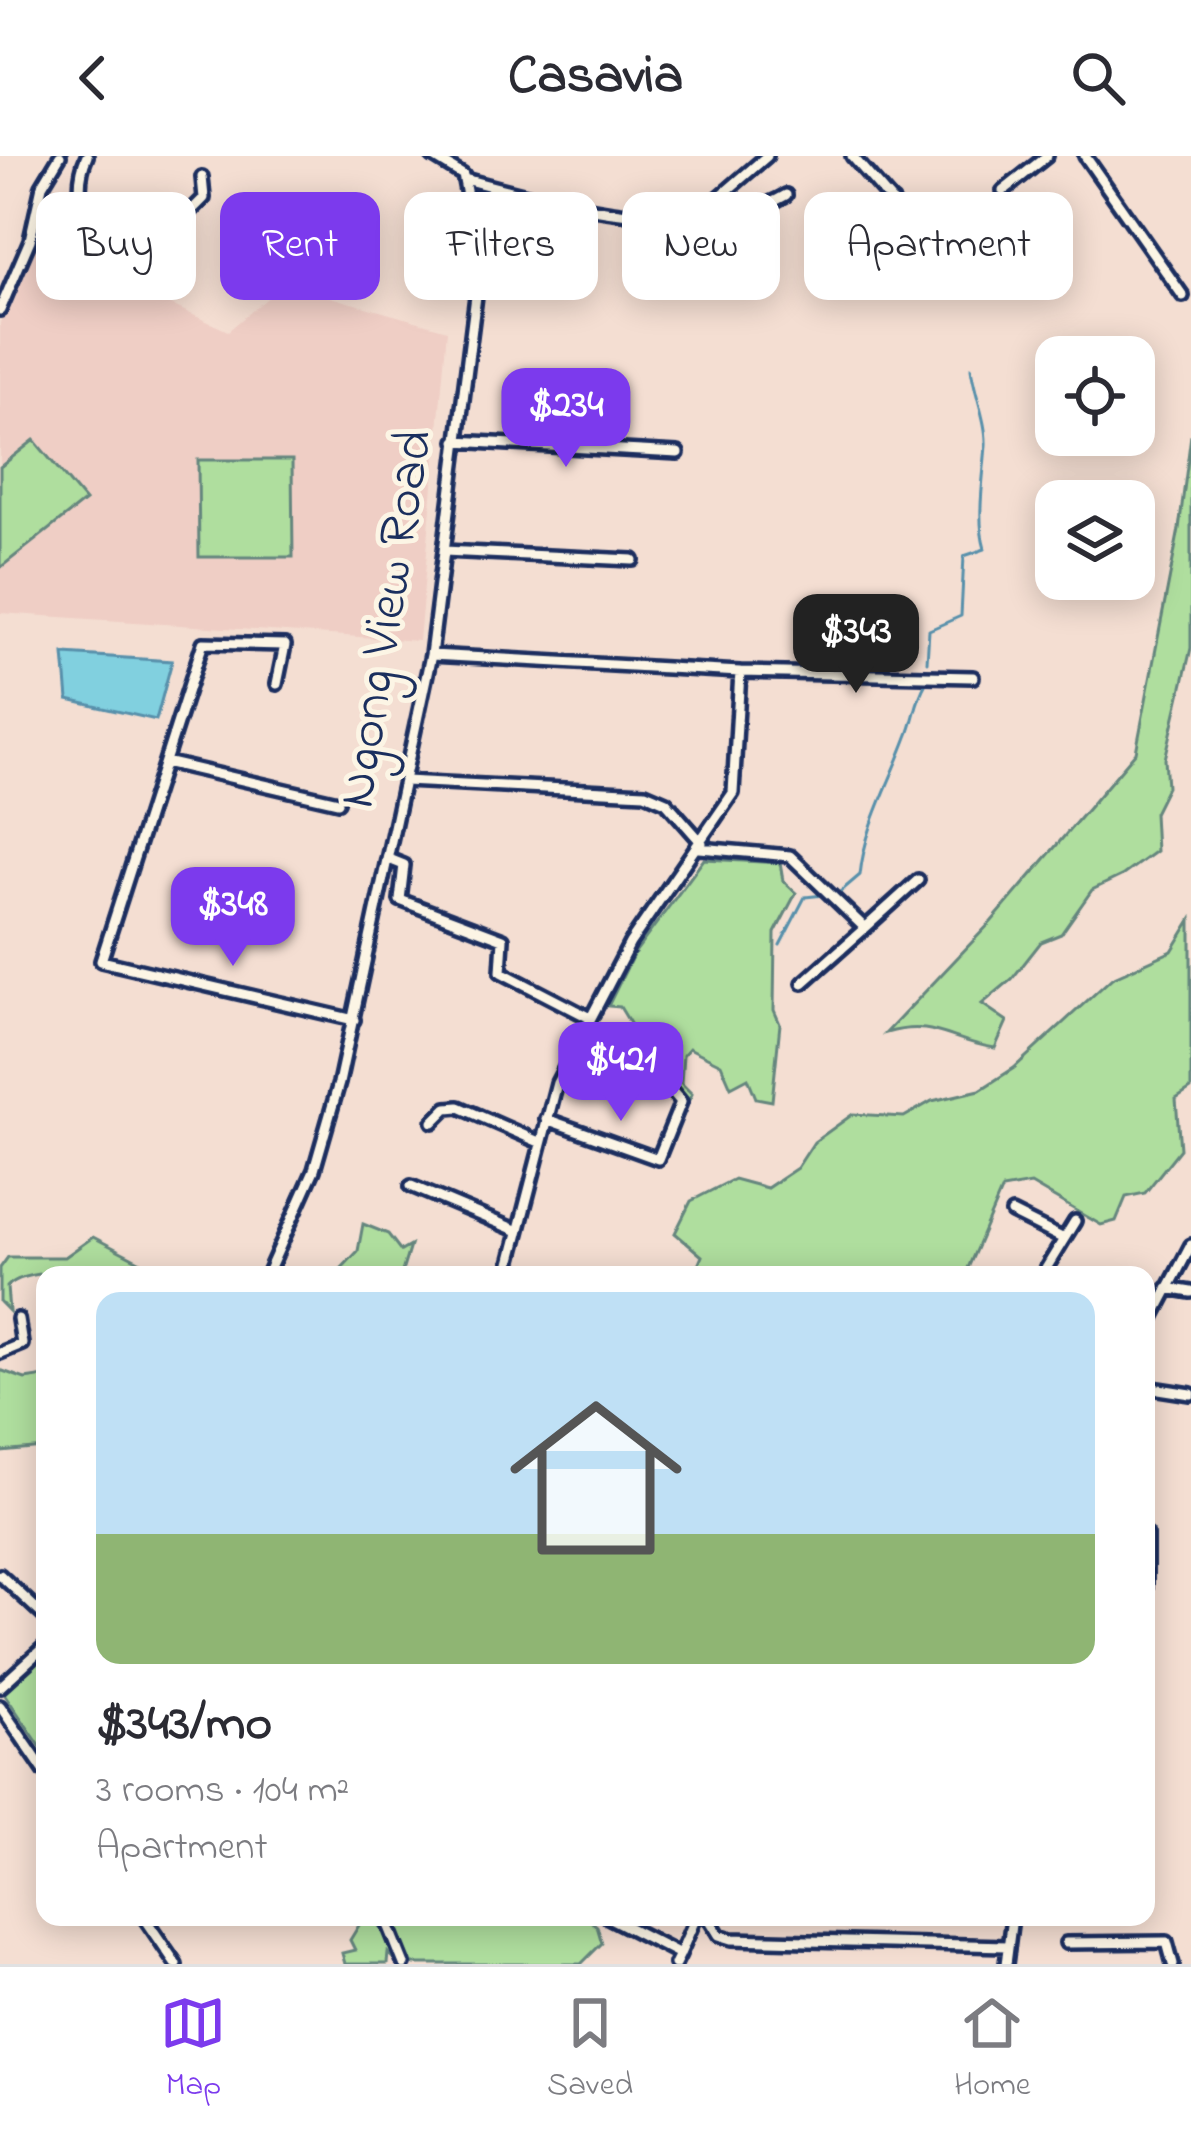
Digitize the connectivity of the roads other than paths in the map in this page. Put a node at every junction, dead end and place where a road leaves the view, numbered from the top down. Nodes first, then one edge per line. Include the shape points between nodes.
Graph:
1 (60, 156) edge
2 (87, 156) edge
3 (432, 156) edge
4 (767, 156) edge
5 (852, 156) edge
6 (1047, 156) edge
7 (1085, 156) edge
8 (202, 177) dead end
9 (466, 178) junction
10 (1003, 191) dead end
11 (725, 192) edge
12 (883, 192) edge
13 (786, 195) dead end
14 (780, 198) edge
15 (622, 212) edge
16 (1183, 296) dead end
17 (0, 310) edge
18 (455, 441) junction
19 (678, 453) dead end
20 (444, 550) junction
21 (633, 560) dead end
22 (431, 655) junction
23 (740, 672) junction
24 (973, 677) dead end
25 (277, 684) dead end
26 (165, 762) junction
27 (405, 781) junction
28 (338, 802) dead end
29 (701, 846) junction
30 (389, 859) junction
31 (918, 880) dead end
32 (866, 928) junction
33 (803, 983) dead end
34 (590, 1018) junction
35 (354, 1020) junction
36 (634, 1065) dead end
37 (546, 1120) junction
38 (433, 1122) dead end
39 (539, 1142) junction
40 (411, 1186) dead end
41 (1012, 1213) dead end
42 (1075, 1221) dead end
43 (518, 1231) junction
44 (1064, 1239) junction
45 (1191, 1245) edge
46 (271, 1266) edge
47 (509, 1266) edge
48 (1048, 1266) edge
49 (1168, 1288) junction
50 (1191, 1292) edge
51 (1155, 1302) edge
52 (1159, 1303) junction
53 (1155, 1312) edge
54 (19, 1318) dead end
55 (0, 1353) edge
56 (1155, 1388) edge
57 (1191, 1394) edge
58 (0, 1575) edge
59 (36, 1609) edge
60 (36, 1654) edge
61 (0, 1687) edge
62 (0, 1706) edge
63 (36, 1759) edge
64 (150, 1926) edge
65 (389, 1926) edge
66 (623, 1926) edge
67 (692, 1926) edge
68 (714, 1926) edge
69 (1010, 1926) edge
70 (1066, 1943) dead end
71 (1007, 1946) junction
72 (678, 1959) edge
73 (176, 1964) edge
74 (404, 1964) edge
75 (1006, 1964) edge
76 (1172, 1964) edge

1 - 17 street
2 - 8 street via 81,206 122,273 204,199
3 - 9 street
4 - 11 street
5 - 12 street
6 - 10 street
7 - 16 street
9 - 15 street via 582,211
9 - 18 street, Ngong View Road via 480,264
13 - 14 street
18 - 19 street
18 - 20 street, Ngong View Road
20 - 21 street
20 - 22 street, Ngong View Road
22 - 23 street
22 - 27 street, Ngong View Road
23 - 24 street
23 - 29 street via 733,793
25 - 26 street via 285,646 203,644
26 - 28 street
26 - 35 street via 101,961
27 - 29 street via 654,794
27 - 30 street, Ngong View Road
29 - 32 street via 793,857
29 - 34 street via 630,943
30 - 34 street via 404,865 400,900 502,939 501,972
30 - 35 street, Ngong View Road
31 - 32 street
32 - 33 street
34 - 37 street
35 - 46 street, Ngong View Road via 314,1170
36 - 37 street via 662,1078 681,1102 658,1159
37 - 39 street
38 - 39 street via 459,1107
39 - 43 street
40 - 43 street
41 - 44 street
42 - 44 street
43 - 47 street
44 - 48 street
45 - 49 street
49 - 50 street
49 - 52 street
51 - 52 street
52 - 53 street
54 - 55 street via 22,1344
56 - 57 street
58 - 59 street
60 - 61 street
62 - 63 street
64 - 73 street
65 - 74 street
66 - 72 street
67 - 72 street
68 - 71 street via 732,1939
69 - 71 street
70 - 76 street via 1167,1942
71 - 75 street

